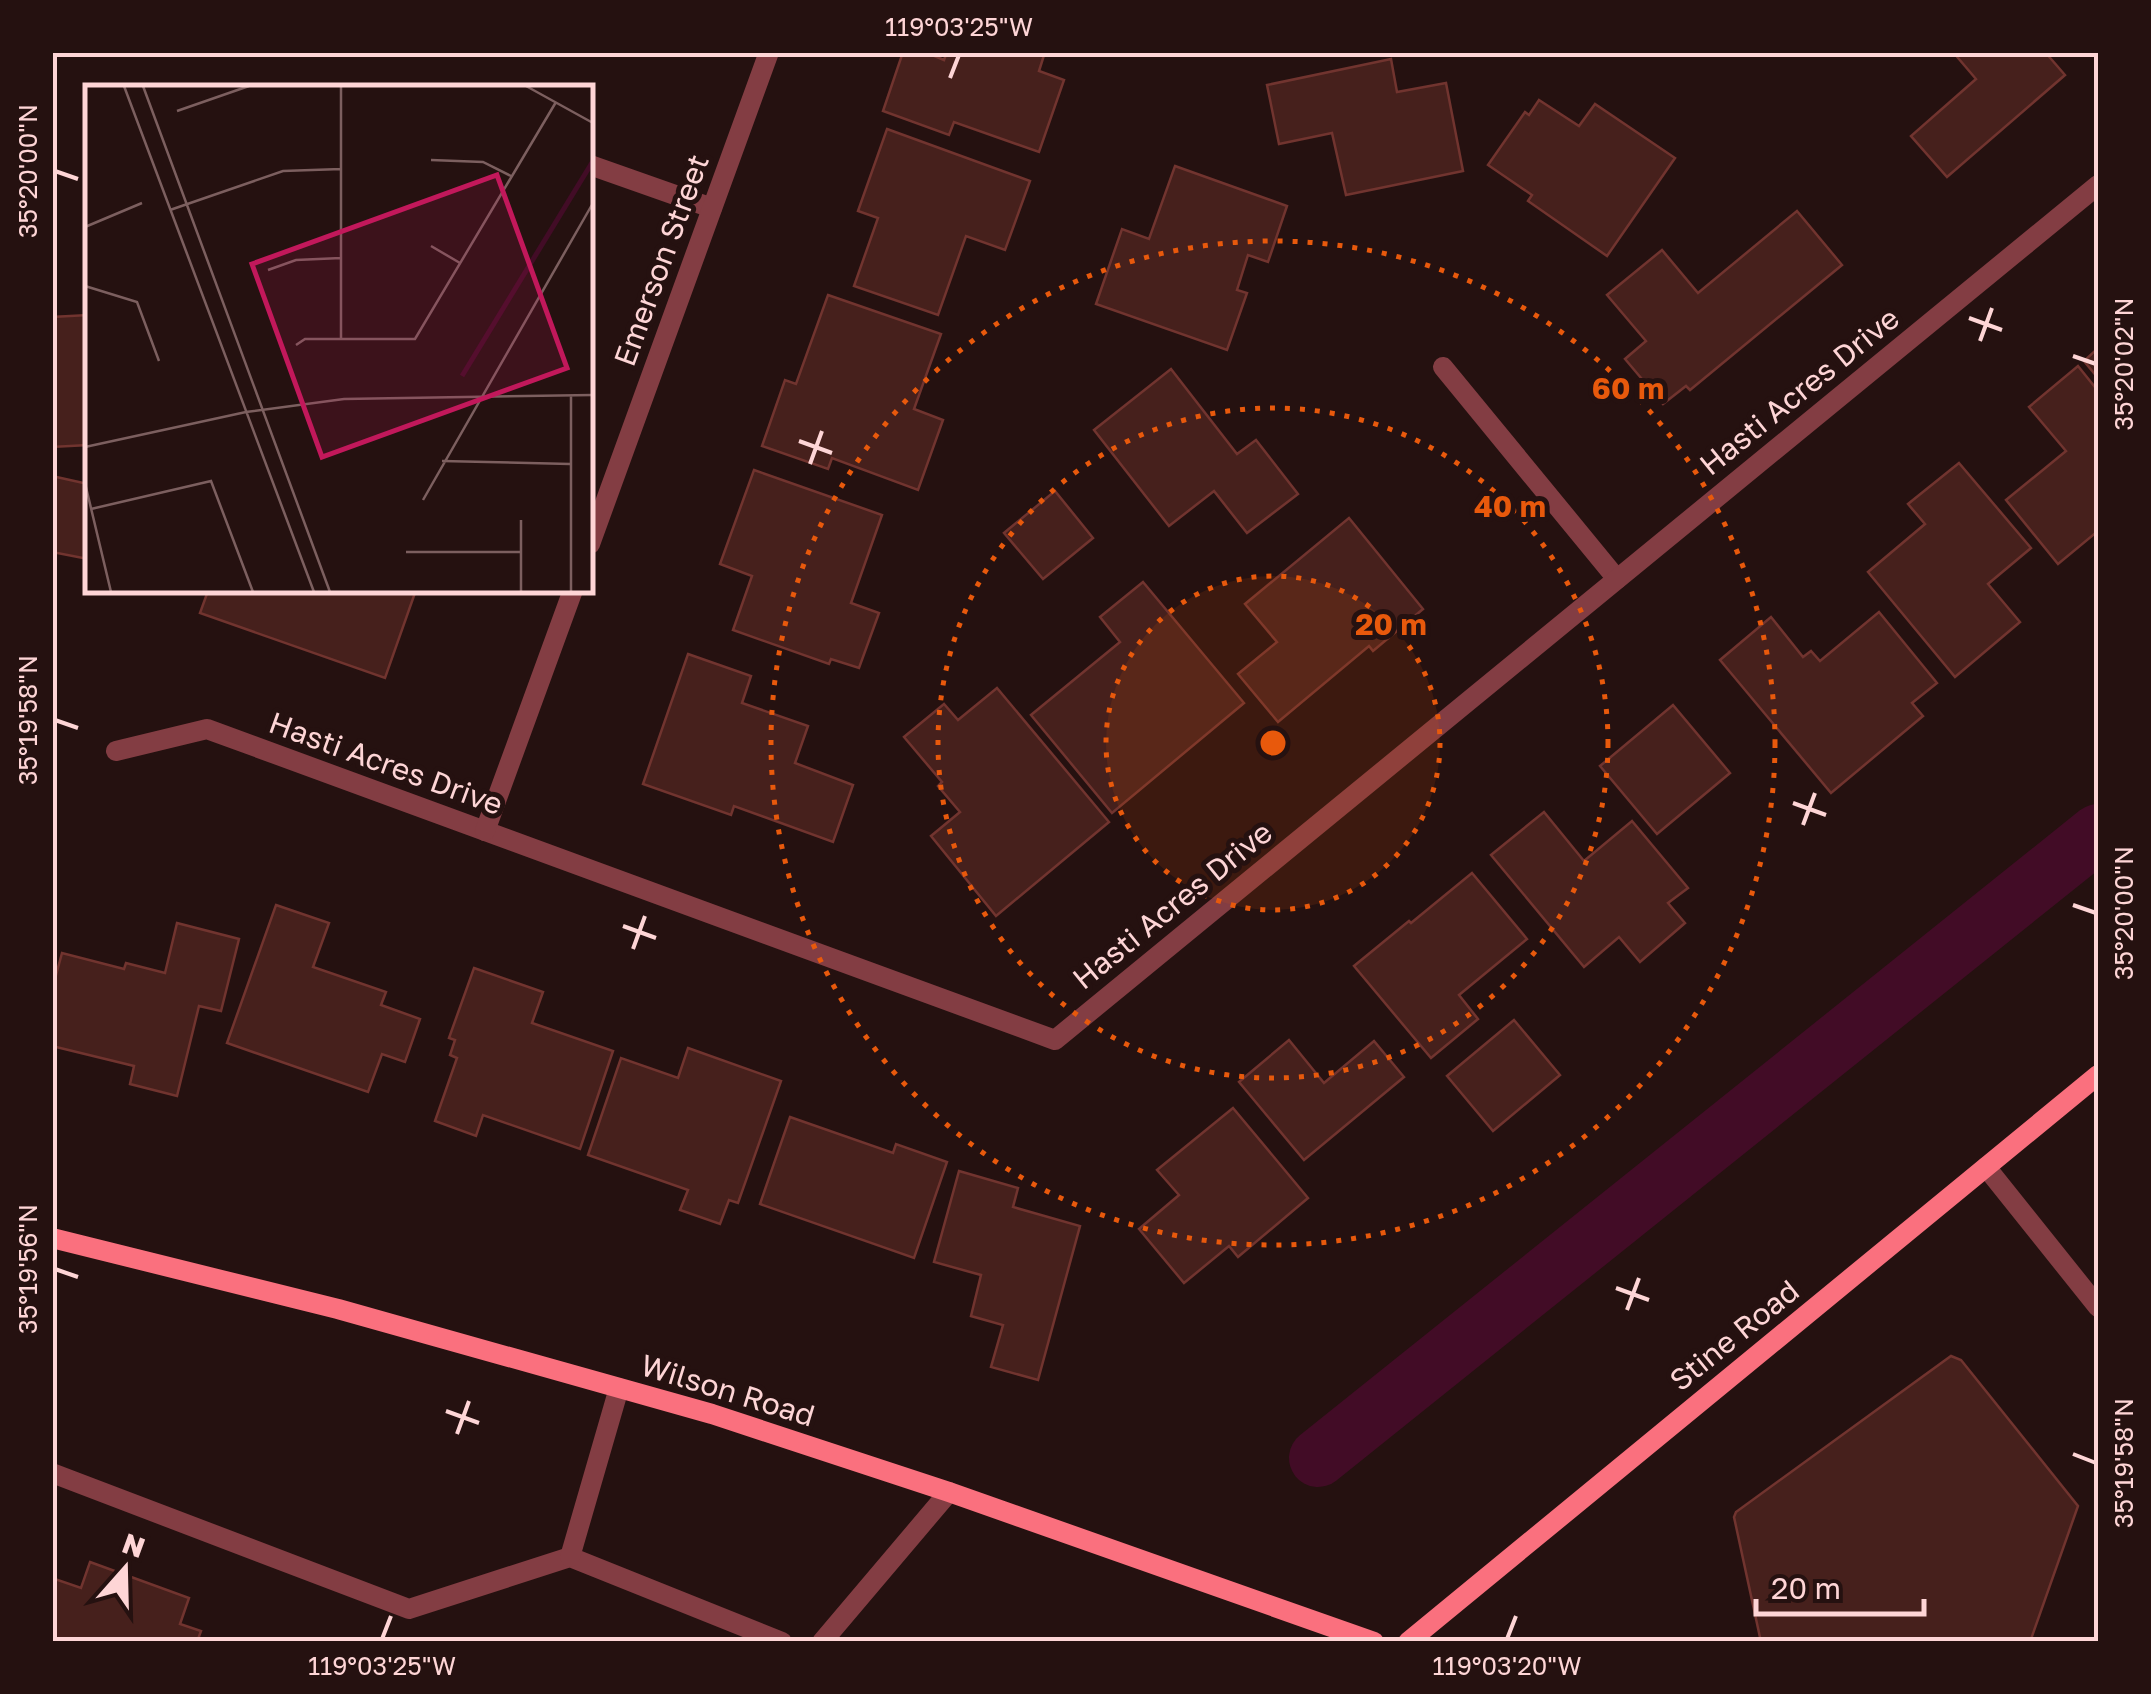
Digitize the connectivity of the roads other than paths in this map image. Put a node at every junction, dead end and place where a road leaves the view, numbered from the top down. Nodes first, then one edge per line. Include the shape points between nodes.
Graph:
1 (768, 52) edge
2 (592, 166) edge
3 (2098, 184) edge
4 (712, 208) junction
5 (1443, 367) dead end
6 (592, 538) edge
7 (1617, 579) junction
8 (572, 592) edge
9 (116, 750) dead end
10 (486, 831) junction
11 (2098, 1075) edge
12 (1986, 1167) junction
13 (52, 1238) edge
14 (2098, 1307) edge
15 (619, 1388) junction
16 (52, 1473) edge
17 (949, 1492) junction
18 (570, 1558) junction
19 (782, 1642) edge
20 (822, 1642) edge
21 (1374, 1642) edge
22 (1408, 1642) edge

1 - 4 street, Emerson Street
2 - 4 street
3 - 7 street, Hasti Acres Drive
4 - 6 street, Emerson Street
5 - 7 street
7 - 10 street, Hasti Acres Drive via 1055,1040
8 - 10 street
9 - 10 street, Hasti Acres Drive via 206,729
11 - 12 street, Stine Road
12 - 14 street
12 - 22 street, Stine Road
13 - 15 street, Wilson Road
15 - 17 street, Wilson Road
15 - 18 street
16 - 18 street via 409,1609
17 - 20 street
17 - 21 street, Wilson Road
18 - 19 street

